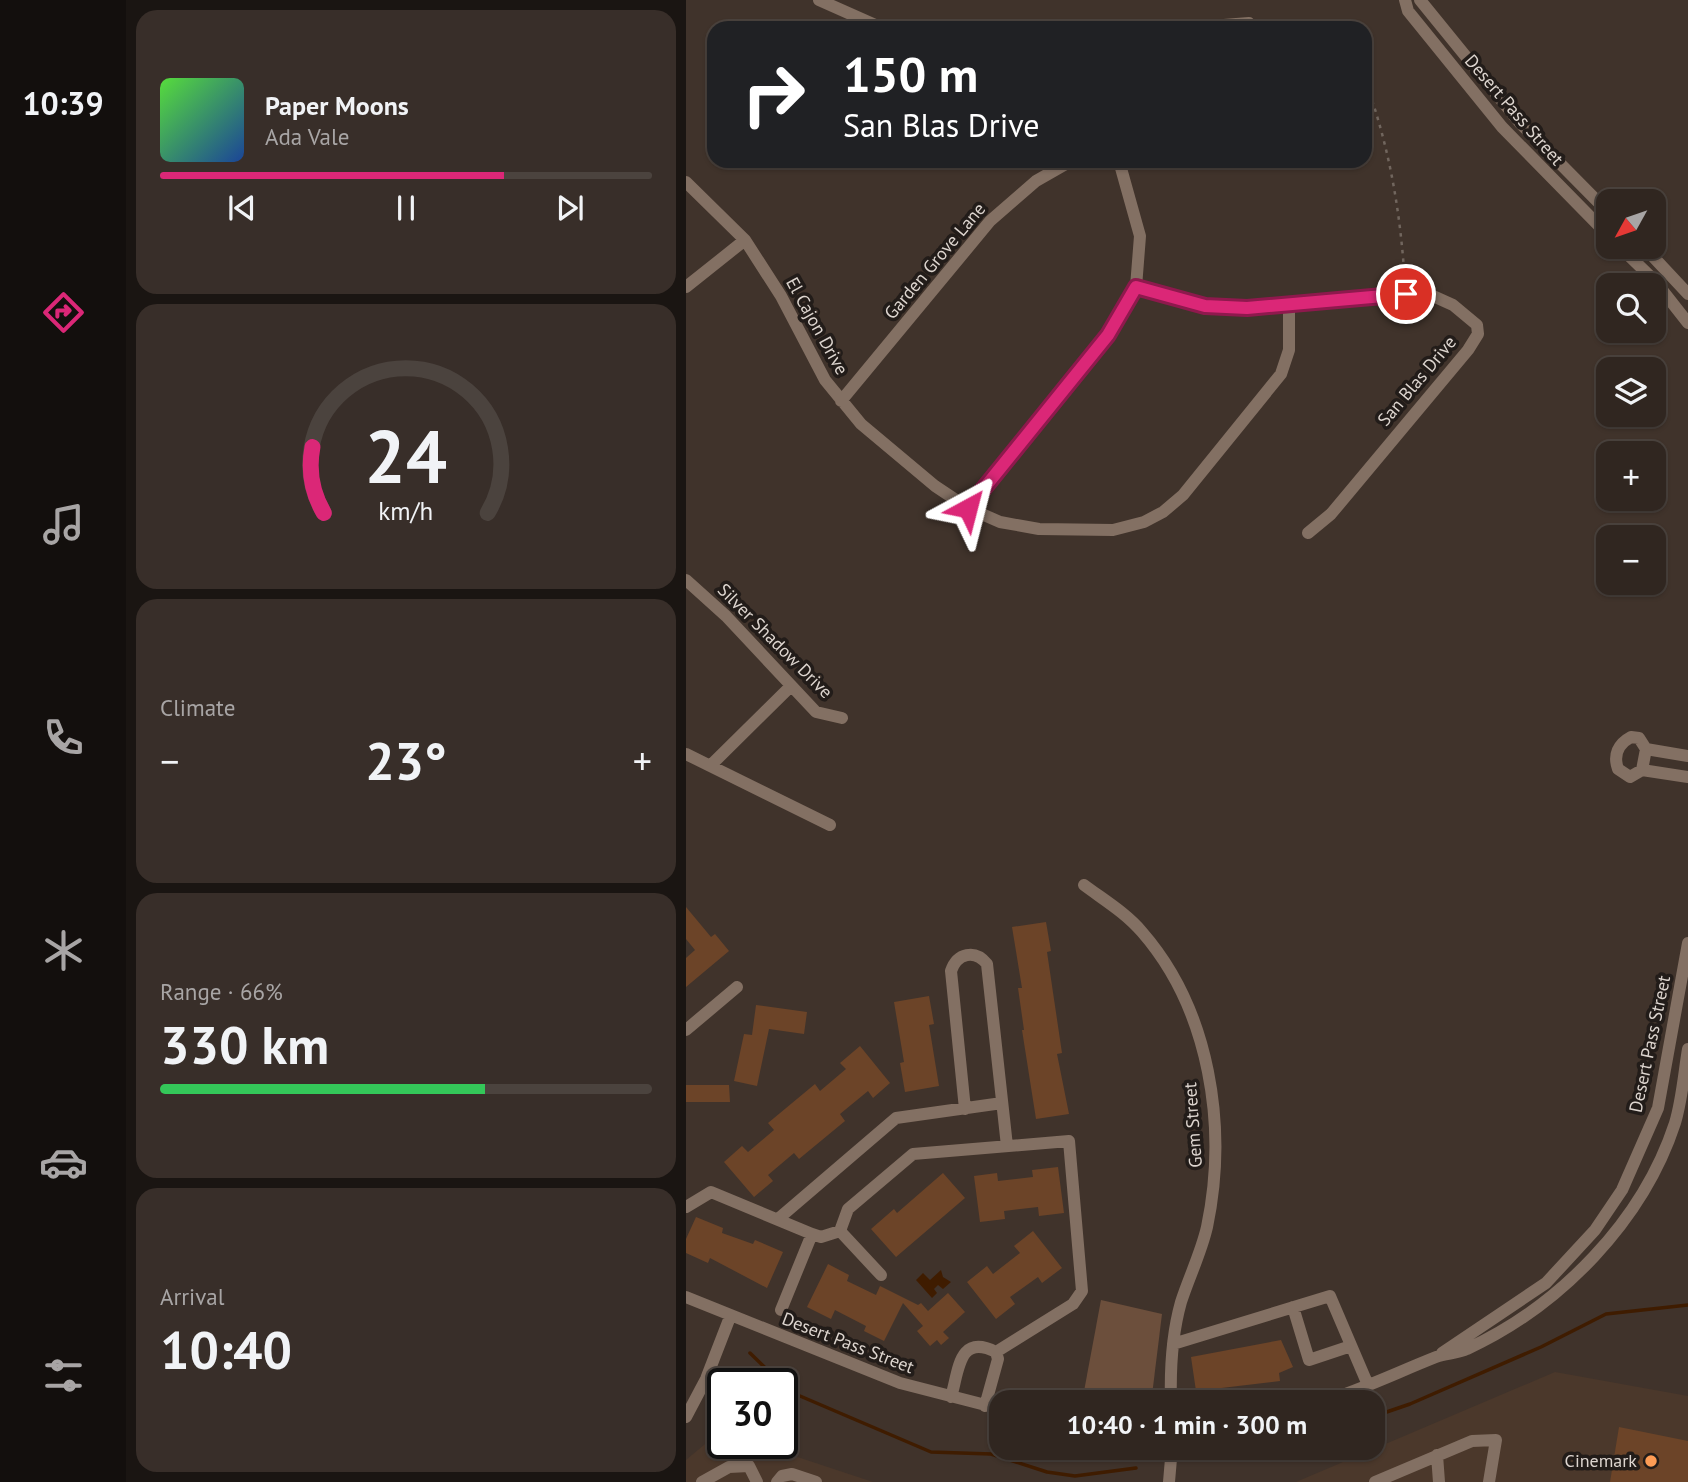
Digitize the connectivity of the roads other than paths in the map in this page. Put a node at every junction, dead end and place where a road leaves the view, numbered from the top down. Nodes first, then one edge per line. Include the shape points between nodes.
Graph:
1 (819, 0) edge
2 (1405, 0) edge
3 (1420, 0) edge
4 (866, 21) edge
5 (1059, 168) edge
6 (1121, 168) edge
7 (1569, 174) junction
8 (686, 182) edge
9 (1557, 186) junction
10 (1596, 200) edge
11 (1596, 223) edge
12 (745, 240) junction
13 (1632, 259) edge
14 (1655, 259) edge
15 (686, 287) edge
16 (1136, 287) junction
17 (1688, 294) edge
18 (1289, 306) junction
19 (1688, 323) edge
20 (841, 401) junction
21 (968, 508) junction
22 (1308, 533) dead end
23 (689, 587) edge
24 (791, 686) junction
25 (842, 718) dead end
26 (1646, 749) junction
27 (686, 754) edge
28 (1688, 756) edge
29 (711, 765) junction
30 (1642, 770) junction
31 (1688, 777) edge
32 (830, 825) dead end
33 (1084, 885) dead end
34 (1688, 943) edge
35 (737, 987) dead end
36 (686, 1030) edge
37 (1688, 1049) edge
38 (1002, 1103) junction
39 (1658, 1108) junction
40 (965, 1109) junction
41 (1677, 1112) junction
42 (1007, 1146) junction
43 (686, 1207) edge
44 (778, 1219) junction
45 (840, 1231) junction
46 (812, 1234) junction
47 (881, 1275) dead end
48 (686, 1297) edge
49 (1293, 1307) junction
50 (781, 1310) dead end
51 (730, 1317) junction
52 (1173, 1344) junction
53 (1351, 1346) junction
54 (996, 1352) junction
55 (1439, 1355) junction
56 (1368, 1385) junction
57 (1171, 1390) edge
58 (1354, 1390) edge
59 (951, 1397) junction
60 (985, 1406) junction
61 (989, 1407) edge
62 (686, 1417) edge
63 (1437, 1455) junction
64 (1171, 1460) edge
65 (702, 1482) edge
66 (757, 1482) edge
67 (777, 1482) edge
68 (816, 1482) edge
69 (1169, 1482) edge
70 (1375, 1482) edge
71 (1439, 1482) edge
72 (1489, 1482) edge

1 - 4 street
2 - 9 street, Desert Pass Street via 1408,11 1502,127
3 - 7 street, Desert Pass Street via 1520,123
5 - 20 street, Garden Grove Lane via 1036,181 990,221
6 - 16 street via 1140,236
7 - 9 street
7 - 10 street, Desert Pass Street
8 - 12 street, El Cajon Drive
9 - 11 street, Desert Pass Street
12 - 15 street
12 - 20 street, El Cajon Drive via 781,296 811,358
13 - 19 street
14 - 17 street
16 - 18 street, San Blas Drive via 1205,306
16 - 21 street via 1108,335
18 - 21 street, El Cajon Drive via 1289,350 1277,381 1183,495 1163,512 1113,530 1040,529 1000,522
18 - 22 street, San Blas Drive via 1406,294 1433,296 1477,325 1476,338 1331,514
20 - 21 street, El Cajon Drive via 880,442
23 - 24 street, Silver Shadow Drive
24 - 25 street, Silver Shadow Drive via 816,712
24 - 29 street
26 - 28 street
26 - 30 street
26 - 30 street via 1639,738 1631,737 1615,757 1623,774 1630,777
27 - 29 street
29 - 32 street
30 - 31 street
33 - 52 street, Gem Street via 1141,930 1169,967 1185,995 1207,1069 1215,1147 1212,1195
34 - 39 street, Desert Pass Street
35 - 36 street
37 - 41 street, Desert Pass Street
38 - 40 street
38 - 40 street via 988,964 967,954 959,957 951,971
38 - 42 street
39 - 41 street
39 - 55 street, Desert Pass Street via 1622,1190 1573,1257 1503,1315
40 - 44 street via 896,1118
41 - 55 street, Desert Pass Street via 1649,1178 1625,1219 1588,1263 1554,1295 1515,1322 1464,1351
42 - 45 street via 913,1154 848,1209
42 - 54 street via 1069,1141 1082,1291 1073,1304
43 - 44 street via 711,1192
44 - 46 street
45 - 46 street via 821,1237
45 - 47 street
46 - 50 street
48 - 51 street, Desert Pass Street
49 - 52 street
49 - 53 street via 1330,1296
49 - 53 street via 1310,1360
51 - 59 street, Desert Pass Street via 865,1370
51 - 62 street
52 - 57 street, Gem Street
53 - 56 street
54 - 59 street via 984,1346 965,1352
54 - 60 street
55 - 56 street, Desert Pass Street
56 - 58 street, Desert Pass Street
59 - 60 street, Desert Pass Street
60 - 61 street, Desert Pass Street
63 - 70 street
63 - 71 street
63 - 72 street via 1472,1441 1496,1440
64 - 69 street
65 - 66 street via 729,1466 749,1466
67 - 68 street via 792,1474

